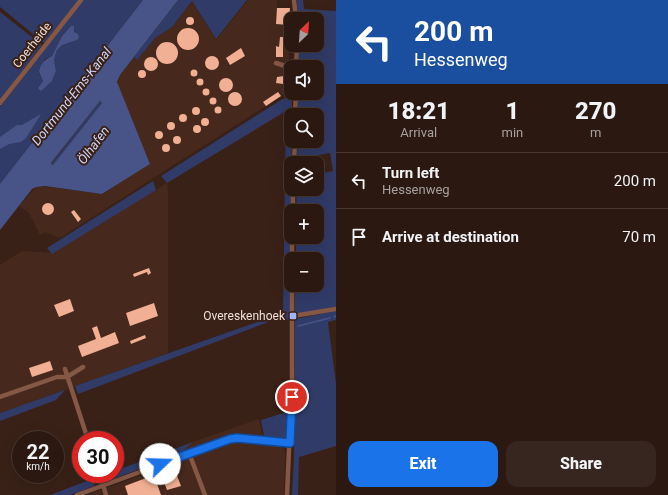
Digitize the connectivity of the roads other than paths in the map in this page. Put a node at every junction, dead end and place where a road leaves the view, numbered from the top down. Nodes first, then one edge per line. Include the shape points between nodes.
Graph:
1 (81, 0) edge
2 (294, 0) edge
3 (295, 12) edge
4 (276, 64) dead end
5 (284, 67) edge
6 (0, 103) edge
7 (292, 292) edge
8 (336, 309) edge
9 (293, 316) junction
10 (82, 367) dead end
11 (65, 369) dead end
12 (67, 377) junction
13 (0, 397) edge
14 (85, 431) edge
15 (290, 443) junction
16 (189, 453) junction
17 (102, 483) edge
18 (103, 486) junction
19 (77, 495) edge
20 (106, 495) edge
21 (205, 495) edge
22 (287, 495) edge

1 - 6 street, Coerheide
2 - 3 street
4 - 5 street
7 - 9 street
8 - 9 street
9 - 15 street
10 - 12 street
11 - 12 street
12 - 13 street via 56,377
12 - 14 street
15 - 16 street via 237,438
15 - 22 street
16 - 18 street
16 - 21 street
17 - 18 street
18 - 19 street
18 - 20 street

